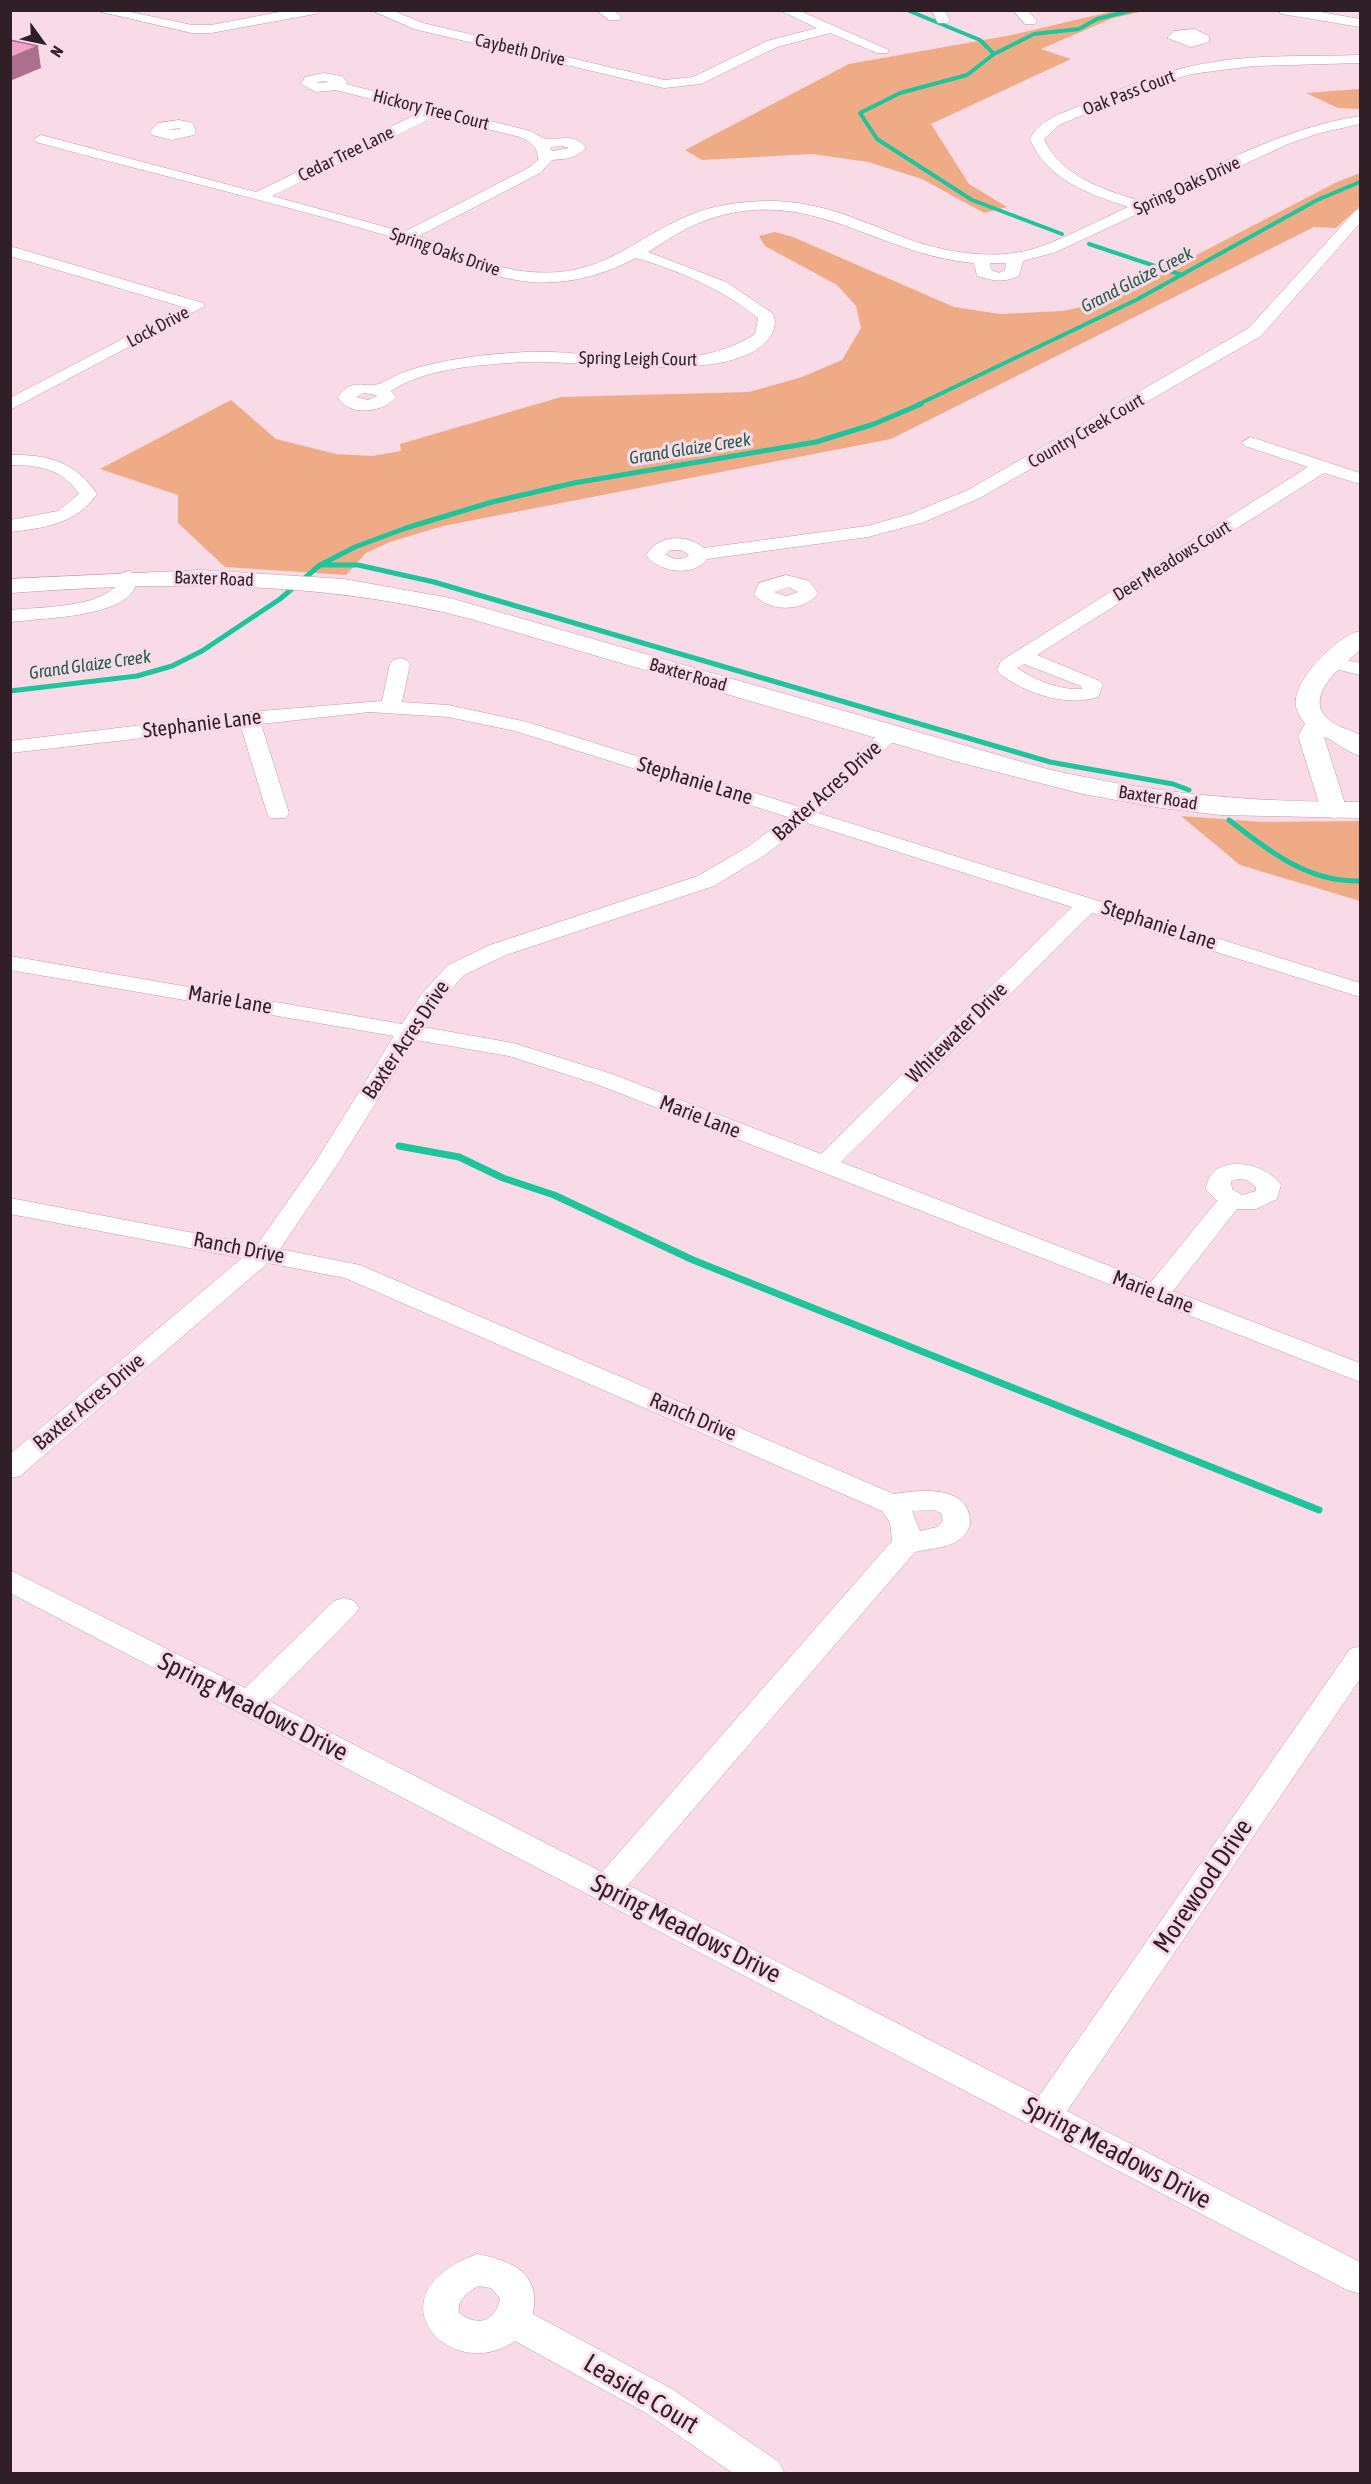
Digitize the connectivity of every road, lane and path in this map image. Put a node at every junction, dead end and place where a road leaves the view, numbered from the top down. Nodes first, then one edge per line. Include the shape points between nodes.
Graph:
1 (99, 10) edge
2 (315, 10) edge
3 (377, 10) edge
4 (785, 10) edge
5 (1019, 10) edge
6 (1282, 10) edge
7 (1325, 14) edge
8 (1030, 21) dead end
9 (1360, 23) edge
10 (830, 29) junction
11 (1196, 43) dead end
12 (882, 50) dead end
13 (1360, 58) edge
14 (1226, 64) junction
15 (336, 86) dead end
16 (435, 111) junction
17 (1360, 120) edge
18 (163, 135) dead end
19 (42, 139) dead end
20 (112, 158) junction
21 (258, 197) junction
22 (1142, 207) junction
23 (1360, 214) edge
24 (406, 237) junction
25 (10, 251) edge
26 (635, 253) junction
27 (381, 390) dead end
28 (10, 405) edge
29 (1251, 442) dead end
30 (10, 460) edge
31 (1322, 465) junction
32 (1360, 479) edge
33 (10, 526) edge
34 (755, 548) junction
35 (699, 554) dead end
36 (129, 577) junction
37 (777, 582) dead end
38 (10, 586) edge
39 (10, 616) edge
40 (1360, 638) edge
41 (1022, 656) dead end
42 (1330, 662) junction
43 (400, 664) dead end
44 (1360, 669) edge
45 (392, 706) junction
46 (249, 718) junction
47 (1318, 724) junction
48 (890, 734) junction
49 (10, 747) edge
50 (1360, 748) edge
51 (1334, 810) junction
52 (1360, 810) edge
53 (278, 813) dead end
54 (804, 815) junction
55 (1089, 903) junction
56 (10, 963) edge
57 (1360, 990) edge
58 (408, 1031) junction
59 (825, 1164) junction
60 (1232, 1200) dead end
61 (10, 1206) edge
62 (265, 1252) junction
63 (1156, 1294) junction
64 (1360, 1373) edge
65 (10, 1469) edge
66 (892, 1504) junction
67 (906, 1544) junction
68 (10, 1580) edge
69 (344, 1608) dead end
70 (1360, 1656) edge
71 (247, 1704) junction
72 (607, 1888) junction
73 (1045, 2115) junction
74 (1360, 2279) edge
75 (513, 2321) dead end
76 (766, 2474) edge

1 - 2 street via 171,27 174,34 180,35
3 - 10 street, Caybeth Drive via 418,26 664,84 667,90 684,94 697,88 695,81 771,44
4 - 10 street
5 - 8 street
6 - 7 street
7 - 9 street
10 - 12 street
11 - 14 street
13 - 14 street, Oak Pass Court
14 - 22 street, Oak Pass Court via 1167,77 1054,122 1040,133 1037,139 1043,153 1084,188
15 - 16 street, Hickory Tree Court
16 - 21 street, Cedar Tree Lane
16 - 24 street, Hickory Tree Court via 525,134 544,150 535,170
17 - 22 street, Spring Oaks Drive via 1282,141
18 - 20 street
19 - 20 street, Spring Oaks Drive
20 - 21 street, Spring Oaks Drive
21 - 24 street, Spring Oaks Drive
22 - 26 street, Spring Oaks Drive via 1050,249 1015,257 1013,273 1000,278 983,273 981,257 938,253 836,214 785,206 709,214
23 - 34 street, Country Creek Court via 1255,332 974,494 900,523
24 - 26 street, Spring Oaks Drive via 492,270 529,277 584,272
25 - 28 street, Lock Drive via 197,306
26 - 27 street, Spring Leigh Court via 677,265 755,307 766,316 766,330 761,338 737,351 702,361 526,357 426,371 399,379
29 - 31 street
30 - 33 street via 57,465 76,475 88,494 80,508 60,518
31 - 32 street
31 - 41 street, Deer Meadows Court
34 - 35 street, Country Creek Court
34 - 37 street
36 - 38 main road, Baxter Road
36 - 39 street via 125,589 112,598
36 - 48 main road, Baxter Road via 260,580 340,587 432,602
40 - 42 street
42 - 44 street
42 - 47 street via 1313,684 1309,697 1310,712
43 - 45 street
45 - 46 street, Stephanie Lane via 320,709
45 - 54 street, Stephanie Lane via 448,711 520,726
46 - 49 street, Stephanie Lane
46 - 53 street
47 - 50 street via 1346,735
47 - 51 street via 1311,735
48 - 51 main road, Baxter Road via 1009,769 1146,797 1201,805
48 - 54 street, Baxter Acres Drive
51 - 52 main road, Baxter Road
54 - 55 street, Stephanie Lane
54 - 58 street, Baxter Acres Drive via 752,856 706,881 477,959 456,970 441,984
55 - 57 street, Stephanie Lane
55 - 59 street, Whitewater Drive
56 - 58 street, Marie Lane
58 - 59 street, Marie Lane via 513,1050 604,1079
58 - 62 street, Baxter Acres Drive via 327,1162
59 - 63 street, Marie Lane
60 - 63 street
61 - 62 street, Ranch Drive
62 - 65 street, Baxter Acres Drive
62 - 66 street, Ranch Drive via 351,1270 386,1284
63 - 64 street, Marie Lane
66 - 67 street via 905,1521
66 - 67 street via 936,1500 956,1514 957,1524 946,1535
67 - 72 street
68 - 71 street, Spring Meadows Drive
69 - 71 street
70 - 73 street, Morewood Drive
71 - 72 street, Spring Meadows Drive
72 - 73 street, Spring Meadows Drive
73 - 74 street, Spring Meadows Drive
75 - 76 street, Leaside Court via 659,2401

